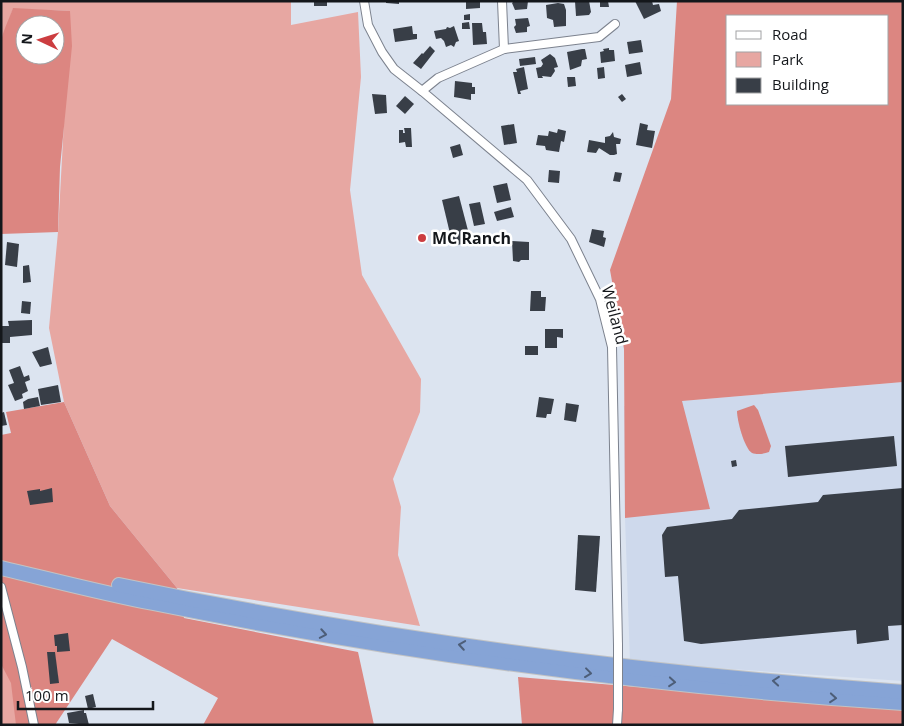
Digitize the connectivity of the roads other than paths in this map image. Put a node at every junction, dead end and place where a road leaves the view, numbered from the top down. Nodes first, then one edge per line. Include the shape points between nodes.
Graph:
1 (364, 1) edge
2 (502, 1) edge
3 (615, 24) dead end
4 (504, 49) junction
5 (422, 91) junction
6 (1, 560) edge
7 (1, 568) edge
8 (1, 587) edge
9 (903, 692) edge
10 (903, 703) edge
11 (34, 725) edge
12 (617, 725) edge

1 - 5 street, Weiland via 368,25 382,52 394,69
2 - 4 street
3 - 4 street via 599,36
4 - 5 street via 438,78
5 - 12 street, Weiland, bridge via 528,180 572,239 600,299 612,347
9 -> 6 highway via 535,656 238,608
7 -> 10 highway via 162,604 340,637 524,665 633,679
8 - 11 street

